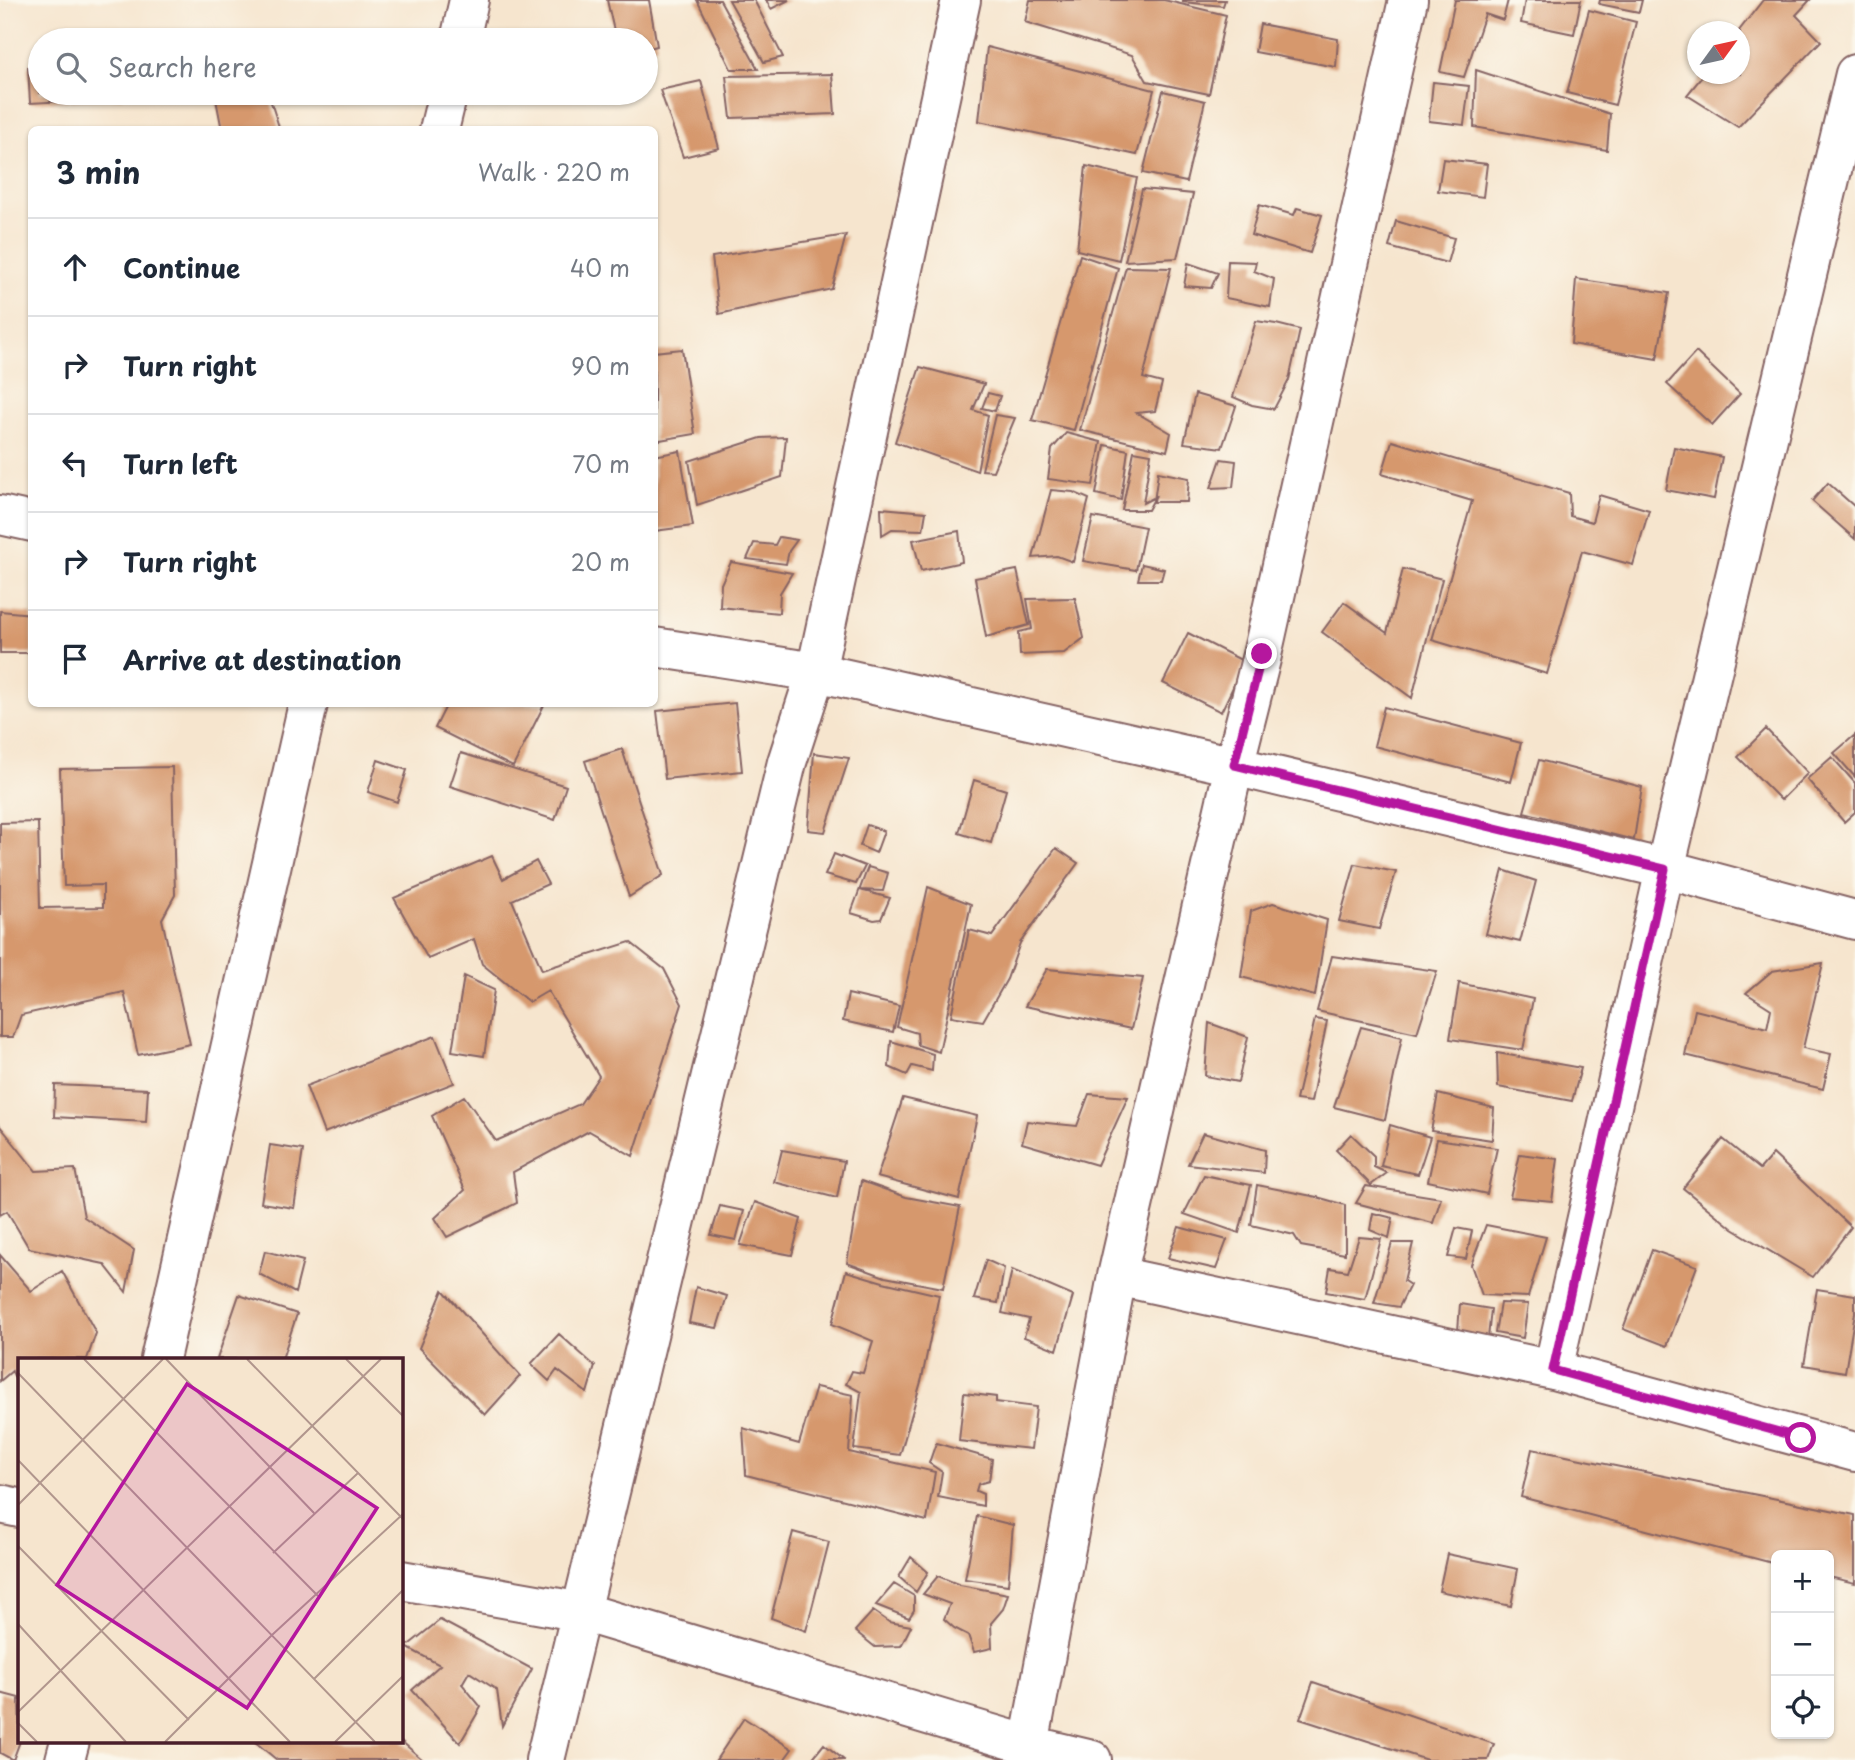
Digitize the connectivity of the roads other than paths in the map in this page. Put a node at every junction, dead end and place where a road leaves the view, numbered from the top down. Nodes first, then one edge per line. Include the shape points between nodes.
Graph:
1 (469, 0) edge
2 (961, 0) edge
3 (1408, 0) edge
4 (463, 28) edge
5 (1855, 74) edge
6 (445, 105) edge
7 (440, 126) edge
8 (0, 515) edge
9 (28, 521) edge
10 (658, 648) edge
11 (816, 673) junction
12 (306, 707) edge
13 (1234, 765) junction
14 (1665, 869) junction
15 (1855, 920) edge
16 (1117, 1276) junction
17 (160, 1358) edge
18 (1553, 1370) junction
19 (1855, 1452) edge
20 (0, 1504) edge
21 (18, 1508) edge
22 (402, 1580) edge
23 (582, 1612) junction
24 (70, 1742) edge
25 (1029, 1745) junction
26 (65, 1760) edge
27 (545, 1760) edge
28 (1091, 1760) edge

1 - 4 street
2 - 11 street
3 - 13 street
5 - 14 street
6 - 7 street
8 - 9 street
10 - 11 street
11 - 13 street
11 - 23 street via 787,762
12 - 17 street
13 - 14 street
13 - 16 street
14 - 15 street
14 - 18 street
16 - 18 street
16 - 25 street
18 - 19 street
20 - 21 street
22 - 23 street
23 - 25 street
23 - 27 street
24 - 26 street
25 - 28 street

